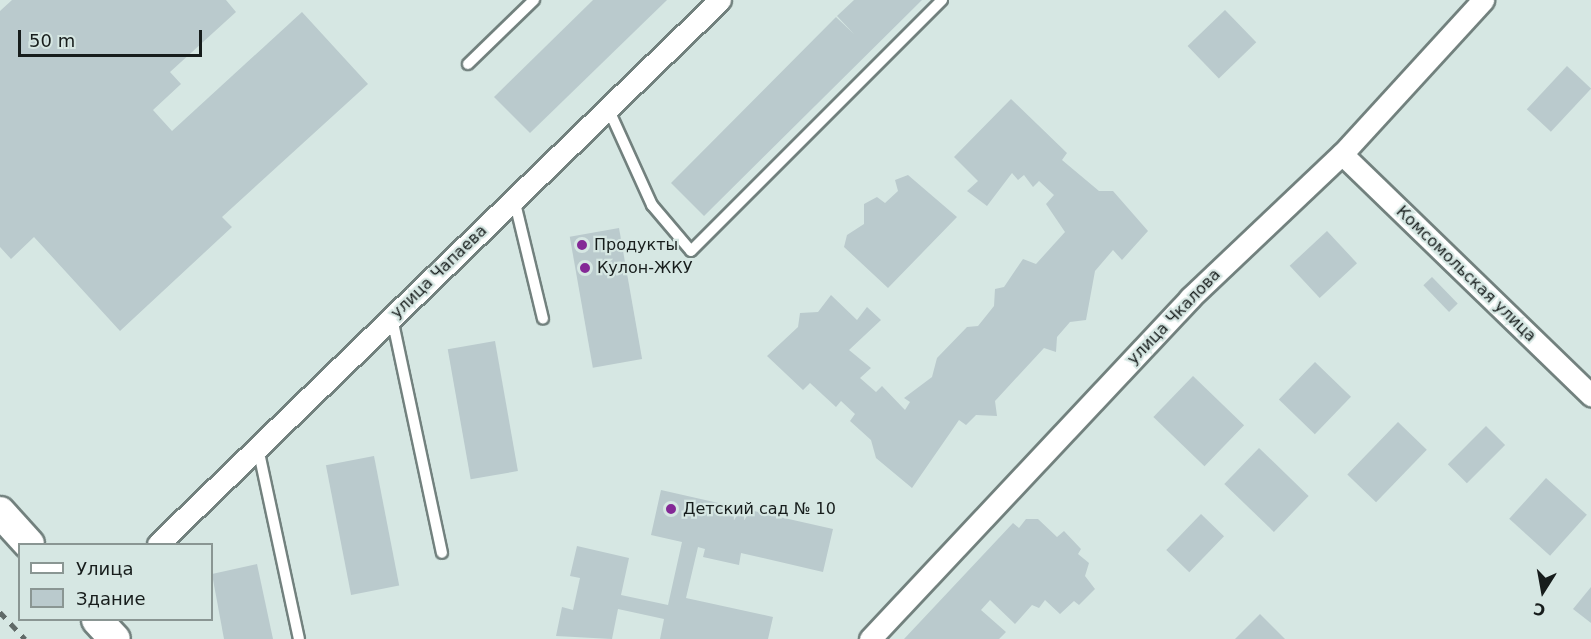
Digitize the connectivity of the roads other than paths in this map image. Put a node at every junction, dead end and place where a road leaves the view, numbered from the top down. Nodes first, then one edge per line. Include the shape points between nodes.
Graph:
1 (534, 0) edge
2 (720, 0) edge
3 (942, 0) edge
4 (1483, 0) edge
5 (468, 64) dead end
6 (608, 108) junction
7 (1342, 154) junction
8 (514, 199) junction
9 (392, 318) junction
10 (543, 319) dead end
11 (1591, 394) edge
12 (258, 448) junction
13 (0, 512) edge
14 (28, 543) edge
15 (159, 543) edge
16 (442, 553) dead end
17 (98, 621) edge
18 (115, 639) edge
19 (299, 639) edge
20 (870, 639) edge

1 - 5 lane
2 - 6 street, улица Чапаева
3 - 6 lane via 691,251 652,206
4 - 7 street, улица Чкалова
6 - 8 street, улица Чапаева
7 - 11 street, Комсомольская улица
7 - 20 street, улица Чкалова via 1190,298
8 - 9 street, улица Чапаева
8 - 10 lane
9 - 12 street, улица Чапаева
9 - 16 lane
12 - 15 street, улица Чапаева
12 - 19 lane
13 - 14 main road
17 - 18 main road

